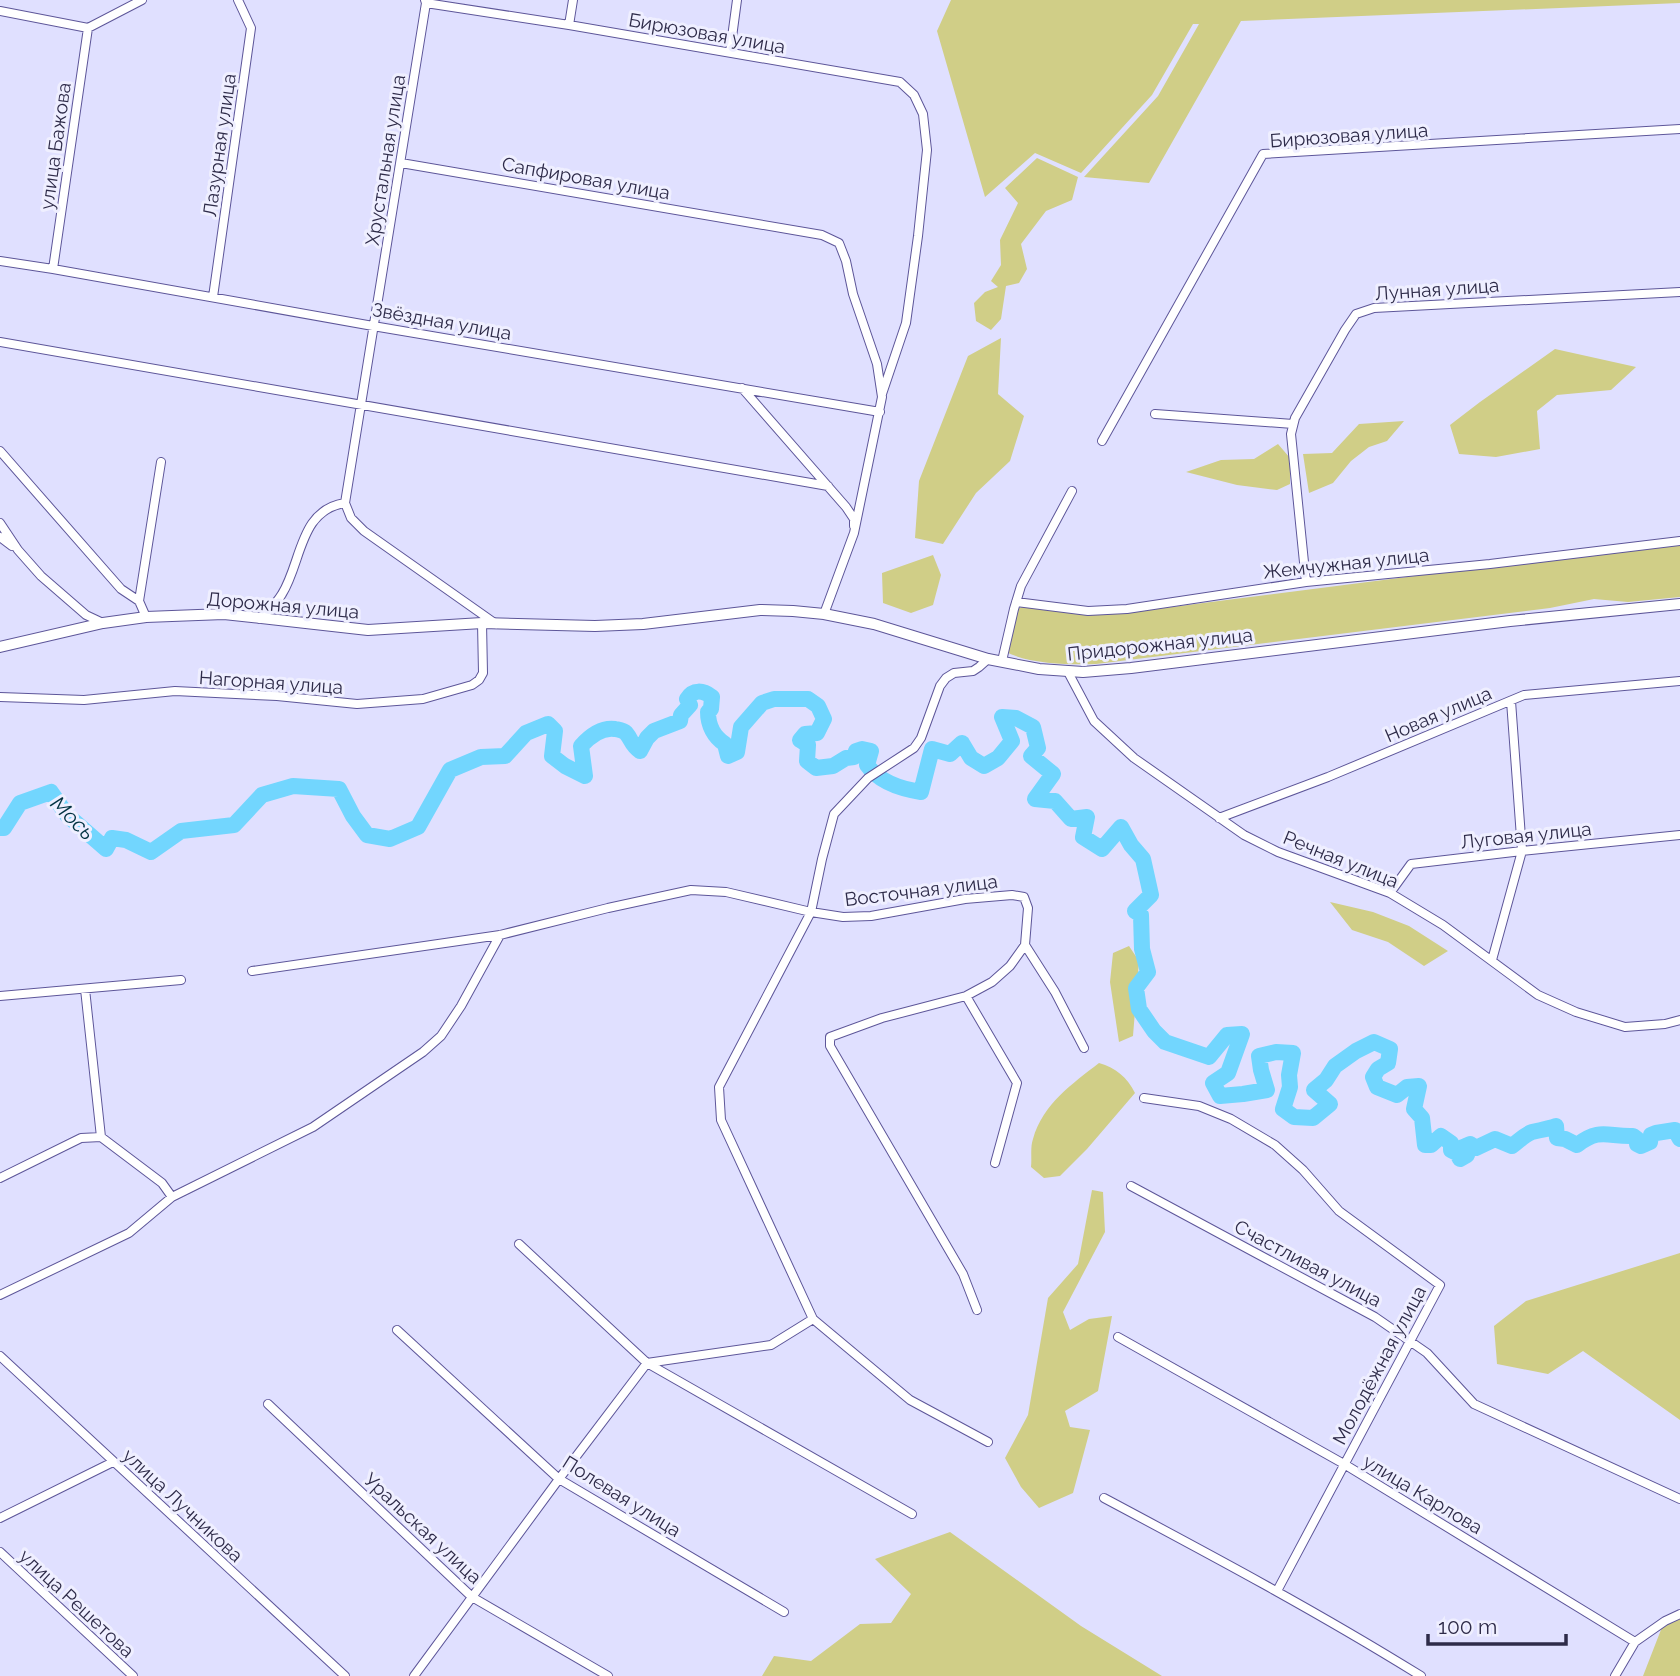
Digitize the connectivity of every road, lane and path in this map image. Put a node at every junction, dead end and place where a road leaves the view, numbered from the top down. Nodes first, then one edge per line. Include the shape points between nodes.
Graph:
1 (142, 0) edge
2 (238, 0) edge
3 (573, 0) edge
4 (737, 0) edge
5 (426, 1) edge
6 (0, 10) edge
7 (569, 25) junction
8 (88, 28) junction
9 (730, 52) junction
10 (1680, 129) edge
11 (401, 163) junction
12 (0, 261) edge
13 (52, 269) junction
14 (1680, 292) edge
15 (214, 298) junction
16 (373, 326) junction
17 (0, 342) edge
18 (742, 388) junction
19 (882, 397) junction
20 (360, 404) junction
21 (880, 412) junction
22 (1155, 414) dead end
23 (1293, 424) junction
24 (1102, 441) dead end
25 (0, 451) edge
26 (161, 462) dead end
27 (828, 486) junction
28 (1072, 491) dead end
29 (345, 503) junction
30 (0, 523) edge
31 (854, 533) junction
32 (0, 537) edge
33 (1680, 541) edge
34 (18, 550) junction
35 (1306, 582) junction
36 (139, 601) junction
37 (1016, 602) junction
38 (1680, 604) edge
39 (824, 614) junction
40 (146, 617) junction
41 (260, 619) junction
42 (103, 622) junction
43 (482, 623) junction
44 (496, 624) junction
45 (0, 647) edge
46 (988, 659) junction
47 (1002, 661) junction
48 (1068, 672) junction
49 (1680, 681) edge
50 (0, 697) edge
51 (1511, 701) junction
52 (1219, 818) junction
53 (1680, 835) edge
54 (1522, 851) junction
55 (1390, 893) junction
56 (811, 912) junction
57 (500, 935) junction
58 (1026, 945) junction
59 (1492, 960) junction
60 (252, 971) dead end
61 (181, 980) dead end
62 (85, 989) junction
63 (0, 996) edge
64 (966, 996) junction
65 (1680, 1020) edge
66 (1084, 1048) dead end
67 (1144, 1098) dead end
68 (101, 1137) junction
69 (995, 1163) dead end
70 (0, 1178) edge
71 (1131, 1186) dead end
72 (172, 1197) junction
73 (519, 1244) dead end
74 (0, 1296) edge
75 (978, 1310) dead end
76 (813, 1319) junction
77 (397, 1330) dead end
78 (1118, 1336) dead end
79 (1410, 1342) junction
80 (0, 1356) edge
81 (647, 1363) junction
82 (268, 1404) dead end
83 (988, 1442) dead end
84 (114, 1462) junction
85 (1344, 1464) junction
86 (558, 1479) junction
87 (1104, 1498) dead end
88 (1680, 1499) edge
89 (912, 1514) dead end
90 (0, 1518) edge
91 (0, 1552) edge
92 (1277, 1591) junction
93 (471, 1597) junction
94 (784, 1612) dead end
95 (1680, 1615) edge
96 (1635, 1642) junction
97 (132, 1676) edge
98 (345, 1676) edge
99 (414, 1676) edge
100 (608, 1676) edge
101 (1421, 1676) edge
102 (1615, 1676) edge

1 - 8 street
2 - 15 street, Лазурная улица via 251,28
3 - 7 street
4 - 9 street
5 - 7 street, Бирюзовая улица
5 - 11 street, Хрустальная улица
6 - 8 street
7 - 9 street, Бирюзовая улица
8 - 13 street, улица Бажова
9 - 19 street, Бирюзовая улица via 900,82 914,95 923,114 927,150 906,323
10 - 24 street, Бирюзовая улица via 1263,154
11 - 16 street, Хрустальная улица
11 - 19 street, Сапфировая улица via 822,235 839,243 877,364
12 - 13 street, Звёздная улица
13 - 15 street, Звёздная улица
14 - 23 street, Лунная улица via 1363,310 1345,330
15 - 16 street, Звёздная улица
16 - 18 street, Звёздная улица
16 - 20 street, Хрустальная улица
17 - 20 street
18 - 21 street, Звёздная улица
18 - 27 street
19 - 21 street
20 - 27 street
20 - 29 street, Хрустальная улица
21 - 31 street
22 - 23 street
23 - 35 street, Лунная улица
25 - 36 street via 121,589
26 - 36 street
27 - 31 street via 853,519
28 - 37 street
29 - 41 street via 324,511 308,528 282,595
29 - 44 street via 364,531
30 - 34 street
31 - 39 street
32 - 34 street
33 - 35 street, Жемчужная улица
34 - 42 street via 86,615
35 - 37 street, Жемчужная улица via 1101,611
36 - 40 street
37 - 47 street
38 - 48 street, Придорожная улица
39 - 44 street, Придорожная улица via 760,610 643,624
39 - 46 street, Придорожная улица via 874,624
40 - 41 street, Дорожная улица via 224,614
40 - 42 street, Дорожная улица
41 - 43 street, Дорожная улица via 368,630
42 - 45 street, Дорожная улица
43 - 44 street, Придорожная улица
43 - 50 street, Нагорная улица via 484,673 479,680 423,699 357,704 175,691 84,700
46 - 47 street, Придорожная улица
46 - 56 street via 973,671 946,678 914,748 868,778 834,814
47 - 48 street, Придорожная улица
48 - 52 street, Речная улица via 1094,721 1134,758
49 - 51 street, Новая улица via 1524,695
51 - 52 street, Новая улица
51 - 54 street
52 - 55 street, Речная улица via 1278,852
53 - 54 street, Луговая улица
54 - 55 street, Луговая улица via 1410,864
54 - 59 street
55 - 59 street, Речная улица
56 - 57 street, Восточная улица via 726,892 691,890
56 - 58 street, Восточная улица via 871,916 1012,895 1024,897 1028,908
56 - 76 street via 719,1087 721,1120
57 - 60 street, Восточная улица
57 - 72 street via 461,1006 441,1036 423,1052 313,1127
58 - 64 street via 992,982
58 - 66 street
59 - 65 street, Речная улица via 1538,995 1576,1012 1625,1027
61 - 62 street
62 - 63 street
62 - 68 street
64 - 69 street via 1017,1083
64 - 75 street via 869,1023 831,1037 830,1046 963,1274
67 - 79 street, Молодёжная улица via 1199,1106 1275,1145 1339,1211 1440,1285
68 - 70 street via 81,1138
68 - 72 street via 162,1183
71 - 79 street, Счастливая улица via 1375,1317
72 - 74 street via 129,1233
73 - 81 street
76 - 81 street via 771,1345
76 - 83 street via 911,1400
77 - 86 street, Полевая улица
78 - 85 street, улица Карлова
79 - 85 street, Молодёжная улица
79 - 88 street, Счастливая улица via 1427,1353 1474,1404
80 - 84 street, улица Лучникова
81 - 86 street
81 - 89 street
82 - 93 street, Уральская улица
84 - 90 street
84 - 98 street, улица Лучникова
85 - 92 street, Молодёжная улица
85 - 96 street, улица Карлова
86 - 93 street
86 - 94 street, Полевая улица
87 - 92 street
91 - 97 street, улица Решетова
92 - 101 street
93 - 99 street
93 - 100 street, Уральская улица
95 - 96 street
96 - 102 street

